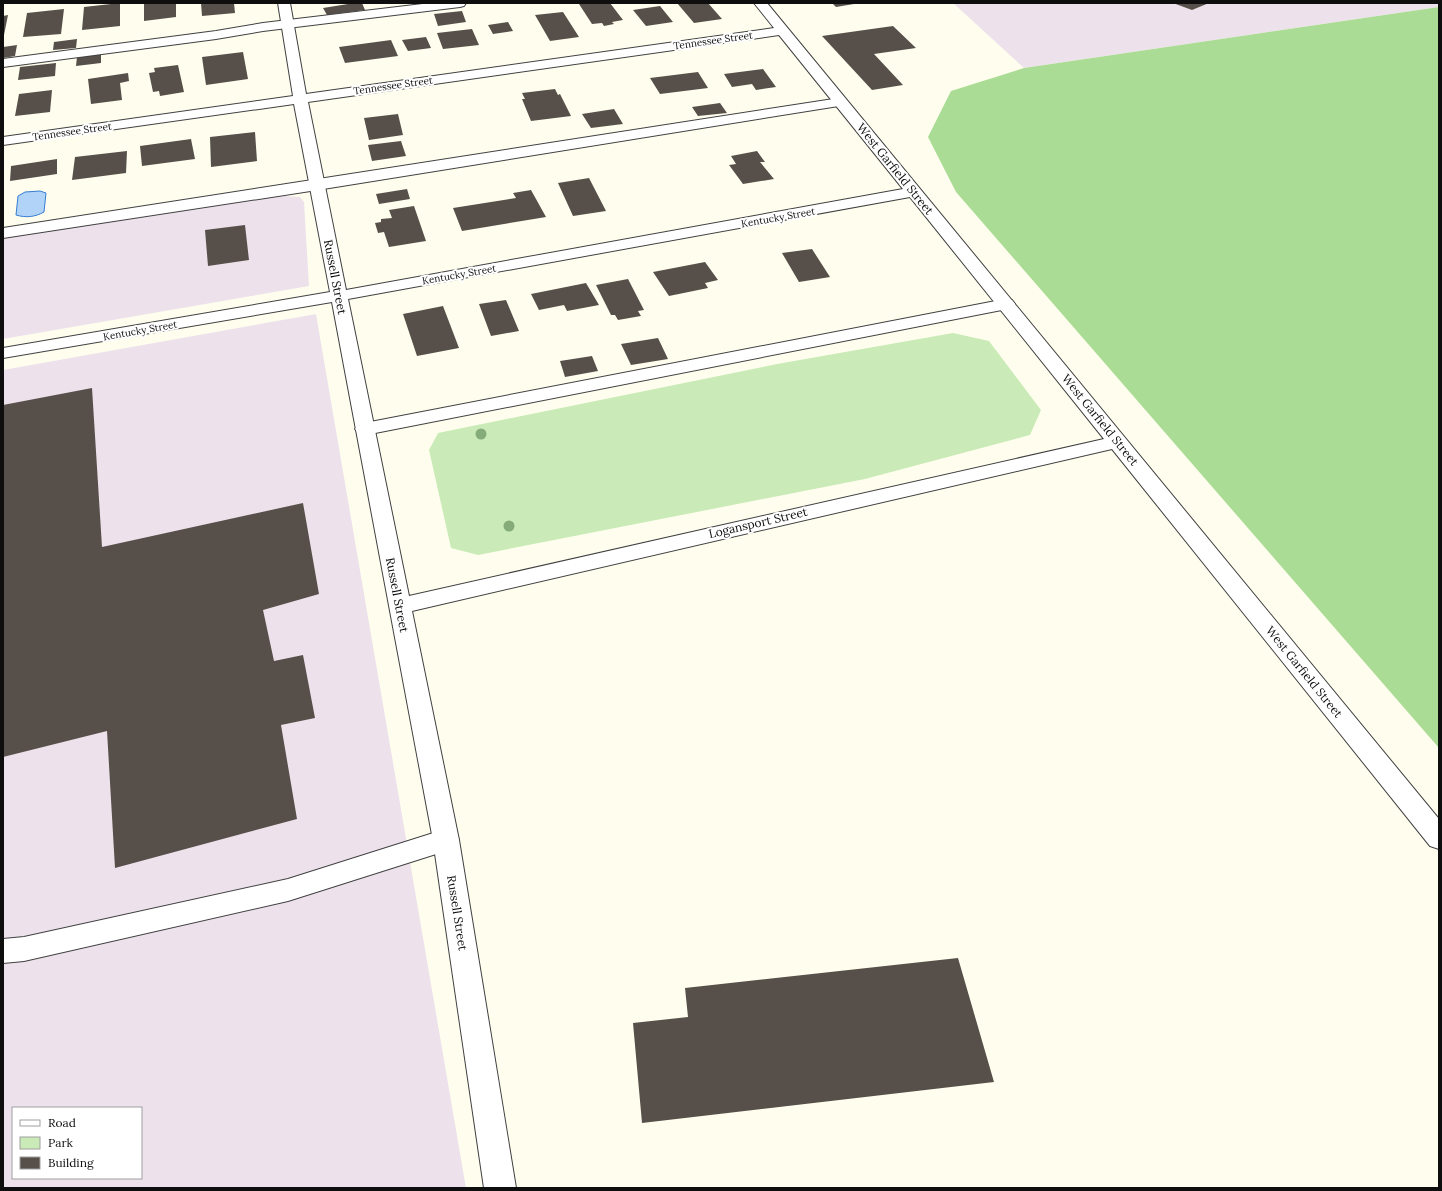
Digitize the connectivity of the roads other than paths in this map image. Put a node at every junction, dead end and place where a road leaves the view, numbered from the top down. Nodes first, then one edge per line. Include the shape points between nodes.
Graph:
1 (460, 3) edge
2 (760, 3) edge
3 (286, 14) edge
4 (782, 31) junction
5 (3, 62) edge
6 (300, 98) junction
7 (840, 102) junction
8 (3, 142) edge
9 (317, 185) junction
10 (914, 192) junction
11 (3, 233) edge
12 (339, 296) junction
13 (1006, 304) junction
14 (3, 353) edge
15 (364, 429) junction
16 (1118, 442) junction
17 (399, 606) junction
18 (1439, 838) edge
19 (446, 840) junction
20 (3, 951) edge
21 (500, 1188) edge

1 - 3 street
2 - 4 street, West Garfield Street
3 - 5 street
3 - 6 street, Russell Street
4 - 6 street, Tennessee Street
4 - 7 street, West Garfield Street
6 - 8 street, Tennessee Street
6 - 9 street, Russell Street
7 - 9 street
7 - 10 street, West Garfield Street
9 - 11 street
9 - 12 street, Russell Street
10 - 12 street, Kentucky Street
10 - 13 street, West Garfield Street
12 - 14 street, Kentucky Street
12 - 15 street, Russell Street
13 - 15 street
13 - 16 street, West Garfield Street
15 - 17 street, Russell Street
16 - 17 street, Logansport Street
16 - 18 street, West Garfield Street
17 - 19 street, Russell Street
19 - 20 street via 288,890 24,949
19 - 21 street, Russell Street

